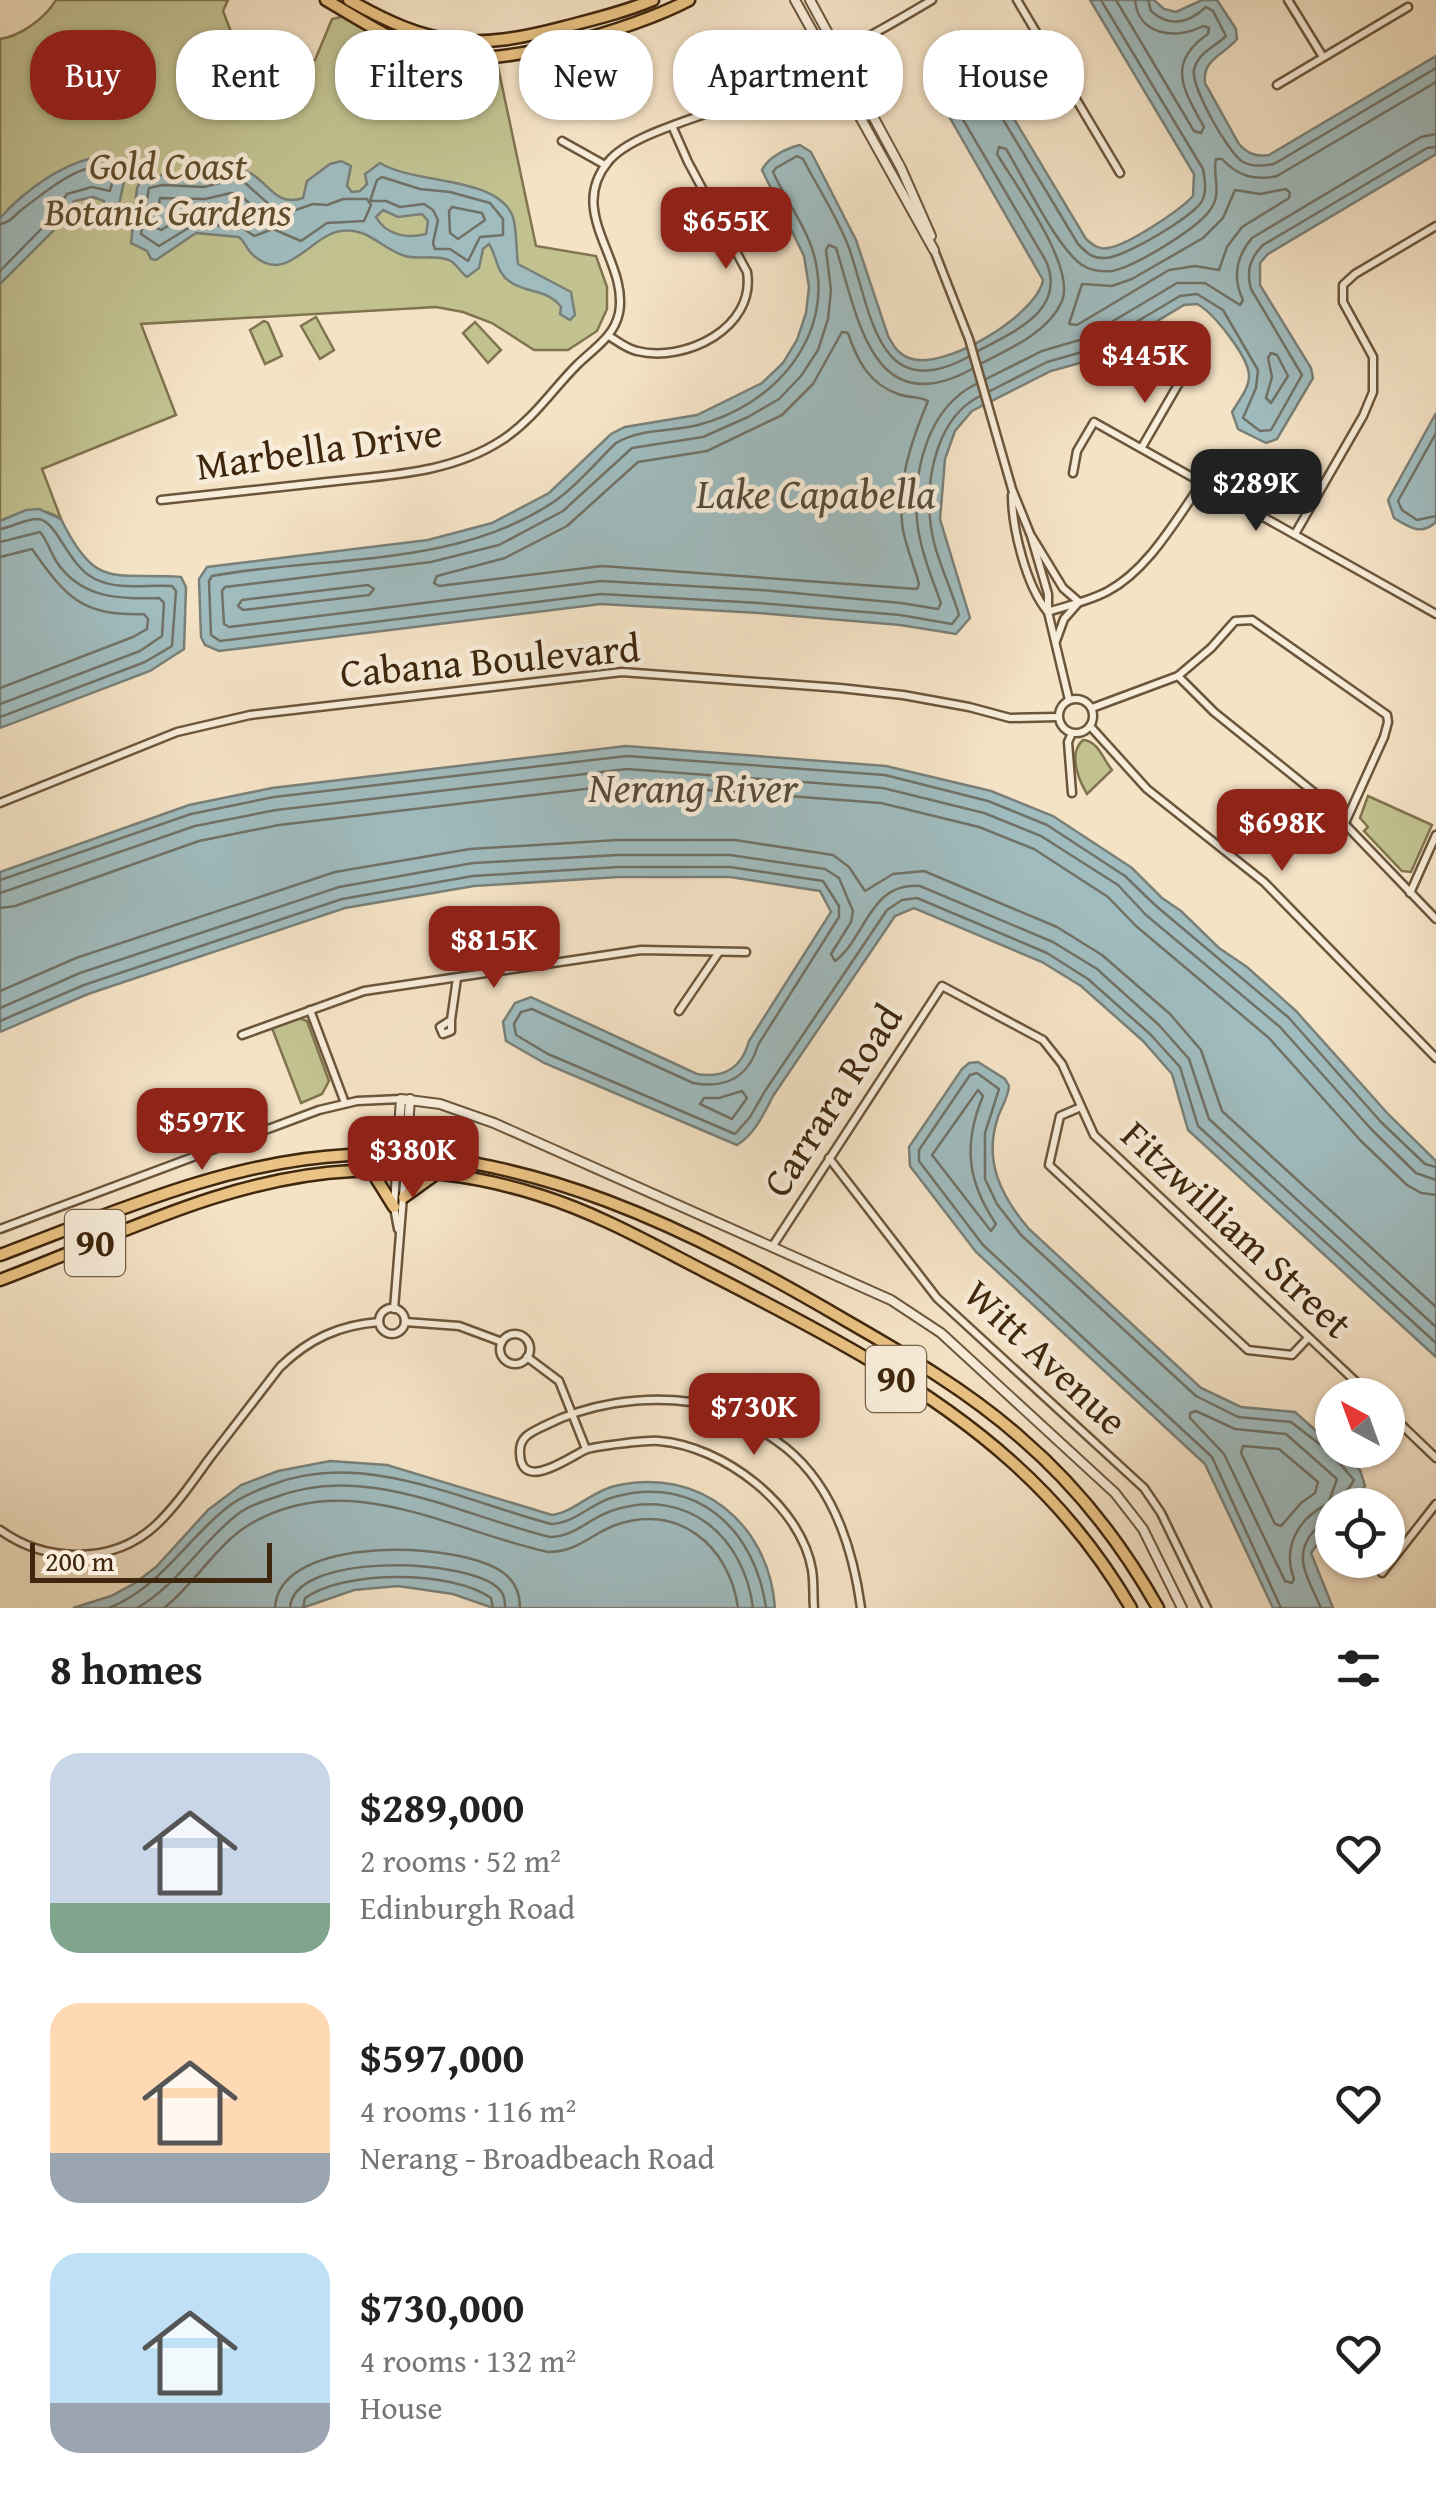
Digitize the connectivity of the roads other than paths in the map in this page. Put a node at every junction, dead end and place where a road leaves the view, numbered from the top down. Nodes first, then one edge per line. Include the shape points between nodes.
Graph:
1 (326, 0) edge
2 (349, 0) edge
3 (654, 0) edge
4 (689, 0) edge
5 (795, 0) edge
6 (810, 0) edge
7 (932, 0) edge
8 (1017, 0) edge
9 (1288, 0) edge
10 (1408, 8) dead end
11 (378, 30) edge
12 (812, 30) edge
13 (827, 30) edge
14 (880, 30) edge
15 (502, 56) joint
16 (499, 57) edge
17 (1322, 57) junction
18 (1277, 85) dead end
19 (693, 120) edge
20 (862, 120) edge
21 (875, 120) edge
22 (673, 128) junction
23 (562, 141) dead end
24 (605, 165) junction
25 (1120, 173) dead end
26 (1436, 226) edge
27 (934, 250) junction
28 (609, 336) junction
29 (1179, 383) dead end
30 (1142, 447) junction
31 (1074, 473) dead end
32 (1202, 483) junction
33 (1012, 490) junction
34 (161, 500) dead end
35 (1295, 535) junction
36 (1031, 536) junction
37 (1079, 602) junction
38 (1048, 612) junction
39 (1436, 614) edge
40 (1056, 643) junction
41 (1178, 676) junction
42 (1069, 700) junction
43 (1092, 708) junction
44 (1058, 718) junction
45 (1090, 726) junction
46 (1072, 732) junction
47 (1072, 793) dead end
48 (0, 803) edge
49 (1344, 823) junction
50 (1436, 835) edge
51 (1410, 893) junction
52 (1436, 919) edge
53 (720, 952) junction
54 (746, 952) dead end
55 (456, 978) junction
56 (942, 986) joint
57 (310, 1010) junction
58 (679, 1011) dead end
59 (450, 1020) dead end
60 (242, 1035) dead end
61 (1436, 1058) edge
62 (405, 1099) junction
63 (345, 1103) junction
64 (1081, 1107) junction
65 (403, 1128) junction
66 (368, 1154) junction
67 (402, 1155) junction
68 (426, 1157) junction
69 (829, 1158) junction
70 (371, 1170) junction
71 (401, 1171) junction
72 (437, 1173) junction
73 (404, 1197) junction
74 (394, 1207) junction
75 (0, 1229) edge
76 (399, 1235) junction
77 (772, 1247) junction
78 (0, 1255) edge
79 (0, 1280) edge
80 (394, 1309) junction
81 (379, 1322) junction
82 (404, 1322) junction
83 (1308, 1338) junction
84 (502, 1342) junction
85 (528, 1357) junction
86 (1352, 1378) edge
87 (571, 1412) junction
88 (1405, 1428) edge
89 (586, 1449) junction
90 (1436, 1458) edge
91 (1436, 1504) edge
92 (0, 1530) edge
93 (1405, 1544) edge
94 (814, 1608) edge
95 (861, 1608) edge
96 (1131, 1608) edge
97 (1158, 1608) edge
98 (1182, 1608) edge
99 (1207, 1608) edge

1 - 11 main road
2 - 3 main road via 428,37 476,43 526,38
4 - 15 main road via 636,24
5 - 12 street
6 - 13 street
7 - 14 street
8 - 25 street
9 - 17 street
10 - 17 street
15 - 16 main road
17 - 18 street
19 - 22 street
20 - 27 street
21 - 27 street via 926,220
22 - 24 street via 638,140
22 - 28 street via 747,272 749,288 728,328 668,354 634,351
23 - 24 street
24 - 28 street via 592,202 620,290
26 - 35 street via 1343,286 1343,302 1373,358 1373,392
27 - 33 street via 969,339
28 - 34 street, Marbella Drive via 504,439 471,457 418,472
29 - 30 street
30 - 31 street via 1094,422 1077,450
30 - 32 street
32 - 35 street
32 - 37 street via 1130,576
33 - 36 street
33 - 38 street via 1016,530
35 - 39 street
36 - 37 street
36 - 38 street
37 - 38 street
37 - 40 street
38 - 40 street
40 - 42 street
41 - 43 street
41 - 49 street
41 - 49 street via 1246,618 1382,708 1388,727
42 - 43 street
42 - 44 street
43 - 45 street
44 - 46 street
44 - 48 street, Cabana Boulevard via 1010,718 871,692 622,672 250,715 177,732
45 - 46 street
45 - 61 street via 1147,789 1264,882
46 - 47 street
49 - 51 street
50 - 51 street
51 - 52 street
53 - 54 street
53 - 55 street via 641,950
53 - 58 street
55 - 57 street via 364,991
55 - 59 street
56 - 64 street, Fitzwilliam Street via 1044,1040
56 - 69 street, Carrara Road
57 - 60 street
57 - 63 street
62 - 63 street
62 - 65 street
62 - 77 street via 476,1116
63 - 75 street
64 - 83 street, Fitzwilliam Street via 1094,1135
64 - 83 street via 1060,1116 1049,1165 1248,1350 1292,1355
65 - 66 main road
65 - 67 street
65 - 68 main road
66 - 67 main road, 90
66 - 78 main road, 90 via 221,1177
67 - 68 main road, 90
67 - 71 street
68 - 97 main road, 90 via 504,1168 636,1214 757,1271 921,1365 1047,1461 1100,1520
69 - 77 street, Carrara Road
69 - 99 street, Witt Avenue via 936,1298 1144,1488
70 - 71 main road, 90
70 - 74 main road
70 - 79 main road, 90 via 237,1190
71 - 72 main road, 90
71 - 73 street
71 - 74 street
72 - 73 main road
72 - 96 main road, 90 via 537,1194 604,1220 758,1299 929,1400 1035,1483
73 - 76 street
74 - 76 street
76 - 80 street
77 - 98 street via 891,1300 956,1346 1125,1504
80 - 81 street via 384,1311
80 - 82 street
81 - 82 street via 394,1334
81 - 92 street via 339,1328 300,1348 167,1513 140,1537 109,1551 64,1556 31,1548
82 - 84 street via 459,1326
83 - 86 street, Fitzwilliam Street
84 - 85 street via 508,1361
84 - 85 street via 520,1334
85 - 87 street via 559,1381
87 - 89 street
87 - 89 street via 524,1436 521,1461 530,1470 546,1471
87 - 95 street via 692,1402 758,1428 810,1472 841,1523
88 - 90 street
89 - 94 street via 660,1441 739,1468 800,1538 812,1568
91 - 93 street

